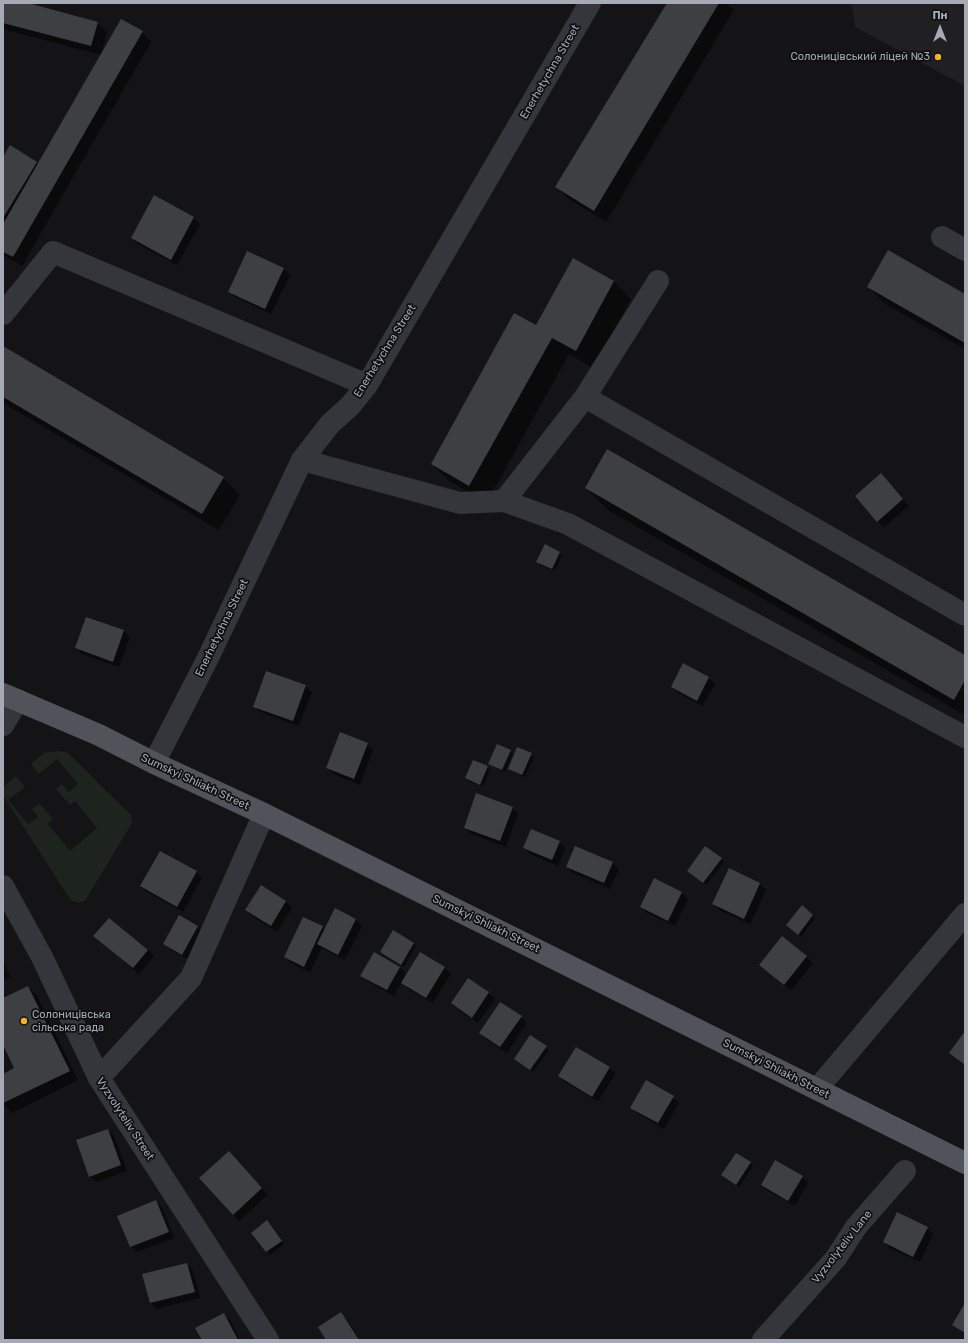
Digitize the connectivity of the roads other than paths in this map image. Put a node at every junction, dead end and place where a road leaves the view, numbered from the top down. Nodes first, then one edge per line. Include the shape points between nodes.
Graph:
1 (590, 3) edge
2 (942, 237) dead end
3 (965, 250) edge
4 (658, 281) dead end
5 (3, 314) edge
6 (367, 385) junction
7 (585, 397) junction
8 (302, 460) junction
9 (504, 501) junction
10 (965, 615) edge
11 (10, 697) edge
12 (3, 725) edge
13 (965, 737) edge
14 (154, 763) junction
15 (264, 814) junction
16 (3, 886) edge
17 (965, 914) edge
18 (99, 1078) junction
19 (817, 1089) junction
20 (965, 1164) edge
21 (905, 1171) dead end
22 (268, 1340) edge
23 (764, 1340) edge

1 - 6 street, Enerhetychna Street
2 - 3 street
4 - 7 street
5 - 6 street via 53,252
6 - 8 street, Enerhetychna Street via 350,406 330,424
7 - 9 street
7 - 10 street
8 - 9 street via 460,503
8 - 14 street, Enerhetychna Street via 207,660
9 - 13 street via 568,524
11 - 12 street
11 - 14 main road, Sumskyi Shliakh Street via 99,735
14 - 15 main road, Sumskyi Shliakh Street
15 - 18 street via 191,978
15 - 19 main road, Sumskyi Shliakh Street
16 - 18 street, Vyzvolyteliv Street via 42,956
17 - 19 street
18 - 22 street, Vyzvolyteliv Street
19 - 20 main road, Sumskyi Shliakh Street
21 - 23 street, Vyzvolyteliv Lane via 856,1227 836,1258

